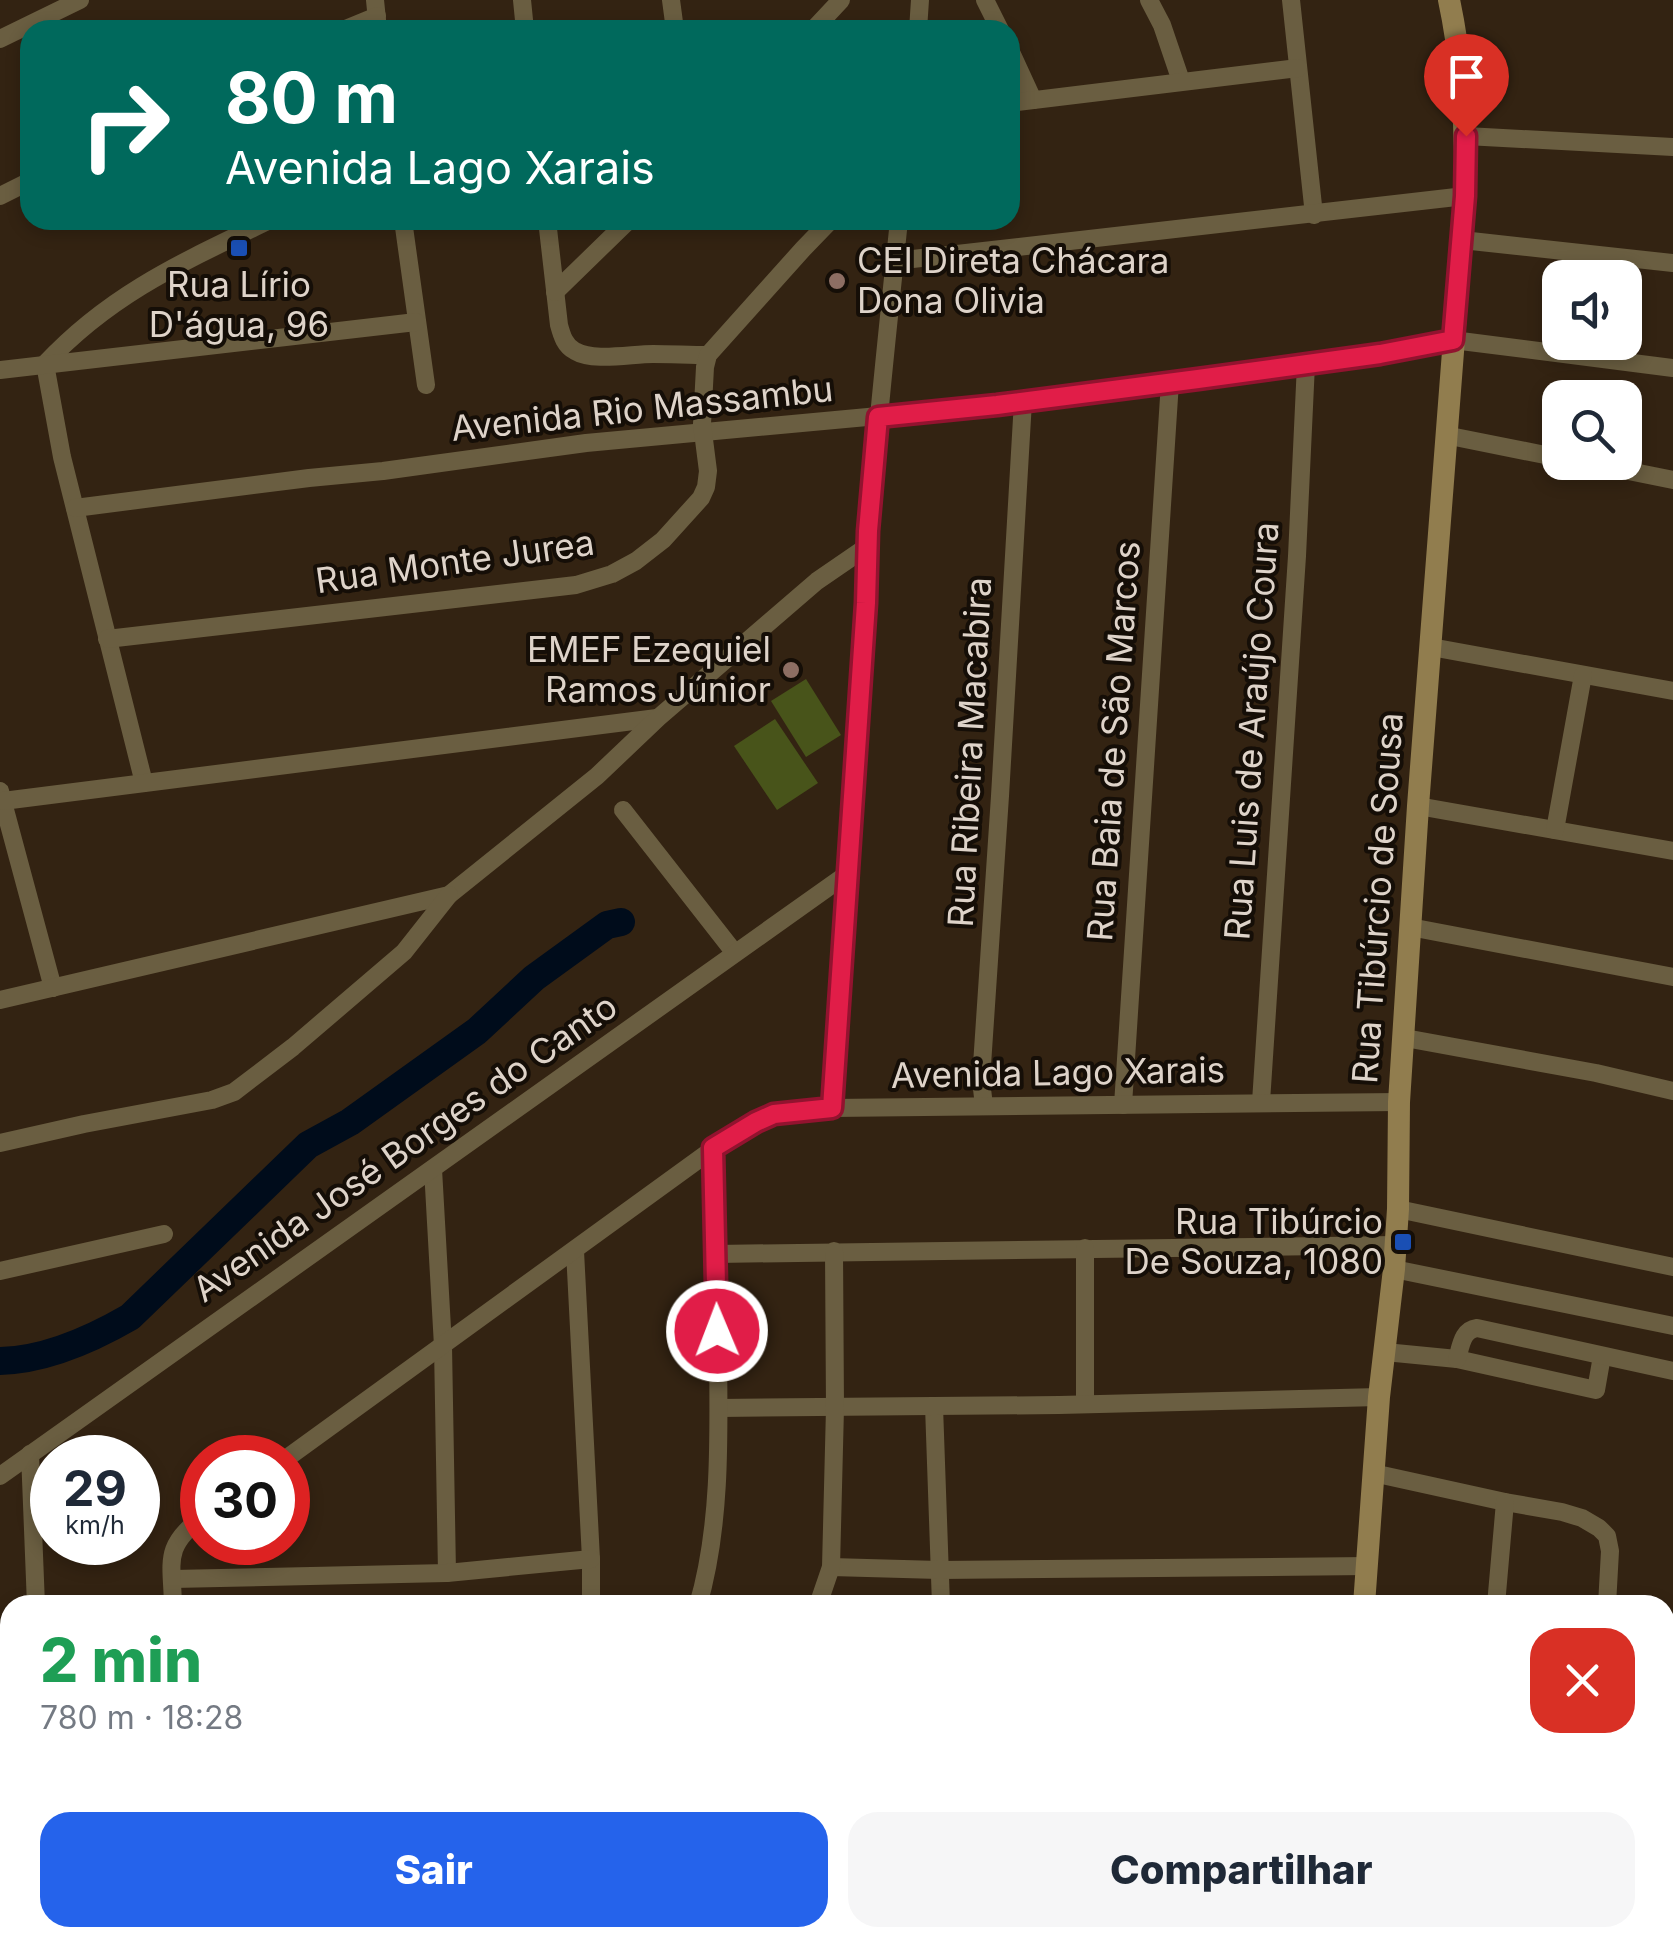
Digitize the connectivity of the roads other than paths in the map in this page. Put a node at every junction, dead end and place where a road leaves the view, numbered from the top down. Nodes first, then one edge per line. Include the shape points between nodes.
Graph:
1 (80, 0) edge
2 (842, 0) edge
3 (1149, 0) edge
4 (1291, 0) edge
5 (1448, 0) edge
6 (39, 20) edge
7 (823, 20) edge
8 (1298, 68) junction
9 (1020, 72) edge
10 (1181, 81) junction
11 (1033, 100) junction
12 (1020, 101) edge
13 (1466, 136) junction
14 (1673, 147) edge
15 (1465, 196) junction
16 (1314, 215) junction
17 (249, 230) edge
18 (404, 230) edge
19 (548, 230) edge
20 (618, 230) edge
21 (821, 230) edge
22 (898, 230) edge
23 (1462, 240) junction
24 (895, 261) junction
25 (1673, 263) edge
26 (555, 292) junction
27 (416, 322) junction
28 (1453, 340) junction
29 (708, 355) junction
30 (45, 364) junction
31 (1306, 364) junction
32 (1673, 368) edge
33 (0, 370) edge
34 (1170, 382) junction
35 (426, 385) dead end
36 (1023, 401) junction
37 (878, 417) junction
38 (703, 432) junction
39 (1445, 434) junction
40 (1542, 454) edge
41 (1642, 474) edge
42 (1673, 480) edge
43 (75, 508) junction
44 (868, 546) junction
45 (107, 639) junction
46 (1431, 647) junction
47 (1583, 675) junction
48 (1673, 691) edge
49 (658, 718) junction
50 (144, 783) junction
51 (1, 796) edge
52 (1418, 806) junction
53 (623, 810) dead end
54 (1555, 830) junction
55 (1672, 847) edge
56 (847, 874) junction
57 (450, 894) junction
58 (1410, 927) junction
59 (734, 952) junction
60 (1673, 977) edge
61 (53, 988) junction
62 (0, 1000) edge
63 (1405, 1038) junction
64 (1673, 1091) edge
65 (1260, 1102) junction
66 (1400, 1102) junction
67 (1124, 1105) junction
68 (984, 1106) junction
69 (832, 1108) junction
70 (0, 1144) edge
71 (713, 1148) junction
72 (433, 1169) junction
73 (1398, 1209) junction
74 (164, 1234) dead end
75 (1396, 1245) junction
76 (1085, 1248) junction
77 (575, 1251) junction
78 (834, 1251) junction
79 (716, 1254) junction
80 (1673, 1266) edge
81 (1394, 1270) junction
82 (0, 1272) edge
83 (1673, 1326) edge
84 (443, 1346) junction
85 (1385, 1352) junction
86 (1602, 1356) junction
87 (1457, 1359) junction
88 (1673, 1371) edge
89 (1380, 1397) junction
90 (1085, 1404) junction
91 (934, 1406) junction
92 (719, 1408) junction
93 (835, 1408) junction
94 (57, 1435) edge
95 (310, 1441) edge
96 (30, 1454) edge
97 (1373, 1473) junction
98 (0, 1476) edge
99 (1505, 1502) junction
100 (180, 1538) edge
101 (591, 1560) junction
102 (34, 1565) edge
103 (1368, 1566) junction
104 (831, 1567) junction
105 (939, 1570) junction
106 (447, 1573) junction
107 (172, 1579) junction
108 (36, 1595) edge
109 (173, 1595) edge
110 (591, 1595) edge
111 (701, 1595) edge
112 (821, 1595) edge
113 (940, 1595) edge
114 (1365, 1595) edge
115 (1497, 1595) edge
116 (1608, 1595) edge

1 - 6 street
2 - 7 street
3 - 10 street
4 - 8 street
5 - 13 main road, Rua Tibúrcio de Sousa
8 - 10 street
8 - 16 street
9 - 11 street
10 - 11 street
11 - 12 street
13 - 14 street
13 - 15 main road, Rua Tibúrcio de Sousa
15 - 16 street
15 - 23 main road, Rua Tibúrcio de Sousa
16 - 24 street
17 - 30 street via 128,293
18 - 27 street
19 - 26 street
20 - 26 street
21 - 29 street
22 - 24 street
23 - 25 street
23 - 28 main road, Rua Tibúrcio de Sousa
24 - 37 street
26 - 29 street via 562,338 572,350 593,356
27 - 30 street
27 - 35 street
28 - 31 street, Avenida Rio Massambu
28 - 32 street, Avenida Rio Massambu
28 - 39 main road, Rua Tibúrcio de Sousa
29 - 38 street, Rua Monte Jurea
30 - 33 street
30 - 43 street
31 - 34 street, Avenida Rio Massambu
31 - 65 street, Rua Luis de Araújo Coura
34 - 36 street, Avenida Rio Massambu
34 - 67 street, Rua Baia de São Marcos
36 - 37 street, Avenida Rio Massambu
36 - 68 street, Rua Ribeira Macabira
37 - 38 street, Avenida Rio Massambu
37 - 44 street
38 - 43 street, Avenida Rio Massambu
38 - 45 street, Rua Monte Jurea via 708,471 701,498 663,540 612,574 576,585
39 - 40 street
39 - 46 main road, Rua Tibúrcio de Sousa
41 - 42 street
43 - 45 street
44 - 49 street
44 - 56 street
45 - 50 street
46 - 47 street
46 - 52 main road, Rua Tibúrcio de Sousa
47 - 48 street
47 - 54 street
49 - 50 street
49 - 57 street
50 - 51 street
51 - 61 street
52 - 54 street
52 - 58 main road, Rua Tibúrcio de Sousa
53 - 59 street
54 - 55 street
56 - 59 street, Avenida José Borges do Canto
56 - 69 street
57 - 61 street
57 - 70 street via 404,952 234,1092
58 - 60 street
58 - 63 main road, Rua Tibúrcio de Sousa
59 - 72 street, Avenida José Borges do Canto
61 - 62 street
63 - 64 street
63 - 66 main road, Rua Tibúrcio de Sousa
65 - 66 street, Avenida Lago Xarais
65 - 67 street, Avenida Lago Xarais
66 - 73 main road, Rua Tibúrcio de Sousa
67 - 68 street, Avenida Lago Xarais
68 - 69 street, Avenida Lago Xarais
69 - 71 street, Avenida Lago Xarais via 774,1114
71 - 77 street, Avenida Lago Xarais
71 - 79 street
72 - 84 street
72 - 94 street, Avenida José Borges do Canto
73 - 75 main road, Rua Tibúrcio de Sousa
73 - 80 street
74 - 82 street
75 - 76 street
75 - 81 main road, Rua Tibúrcio de Sousa
76 - 78 street
76 - 90 street
77 - 84 street, Avenida Lago Xarais
77 - 101 street
78 - 79 street
78 - 93 street
79 - 92 street
81 - 83 street
81 - 85 main road, Rua Tibúrcio de Sousa
84 - 95 street, Avenida Lago Xarais
84 - 106 street
85 - 87 street
85 - 89 main road, Rua Tibúrcio de Sousa
86 - 87 street via 1477,1328 1464,1336
86 - 87 street via 1596,1390
86 - 88 street
89 - 90 street
89 - 97 main road, Rua Tibúrcio de Sousa
90 - 91 street
91 - 93 street
91 - 105 street
92 - 93 street
92 - 111 street via 717,1487
93 - 104 street
96 - 98 street, Avenida José Borges do Canto
97 - 99 street
97 - 103 main road, Rua Tibúrcio de Sousa
99 - 115 street
99 - 116 street via 1562,1512 1599,1528 1610,1551
100 - 107 street via 170,1562
101 - 106 street
101 - 110 street
102 - 108 street
103 - 105 street
103 - 114 main road, Rua Tibúrcio de Sousa
104 - 105 street
104 - 112 street
105 - 113 street
106 - 107 street
107 - 109 street

